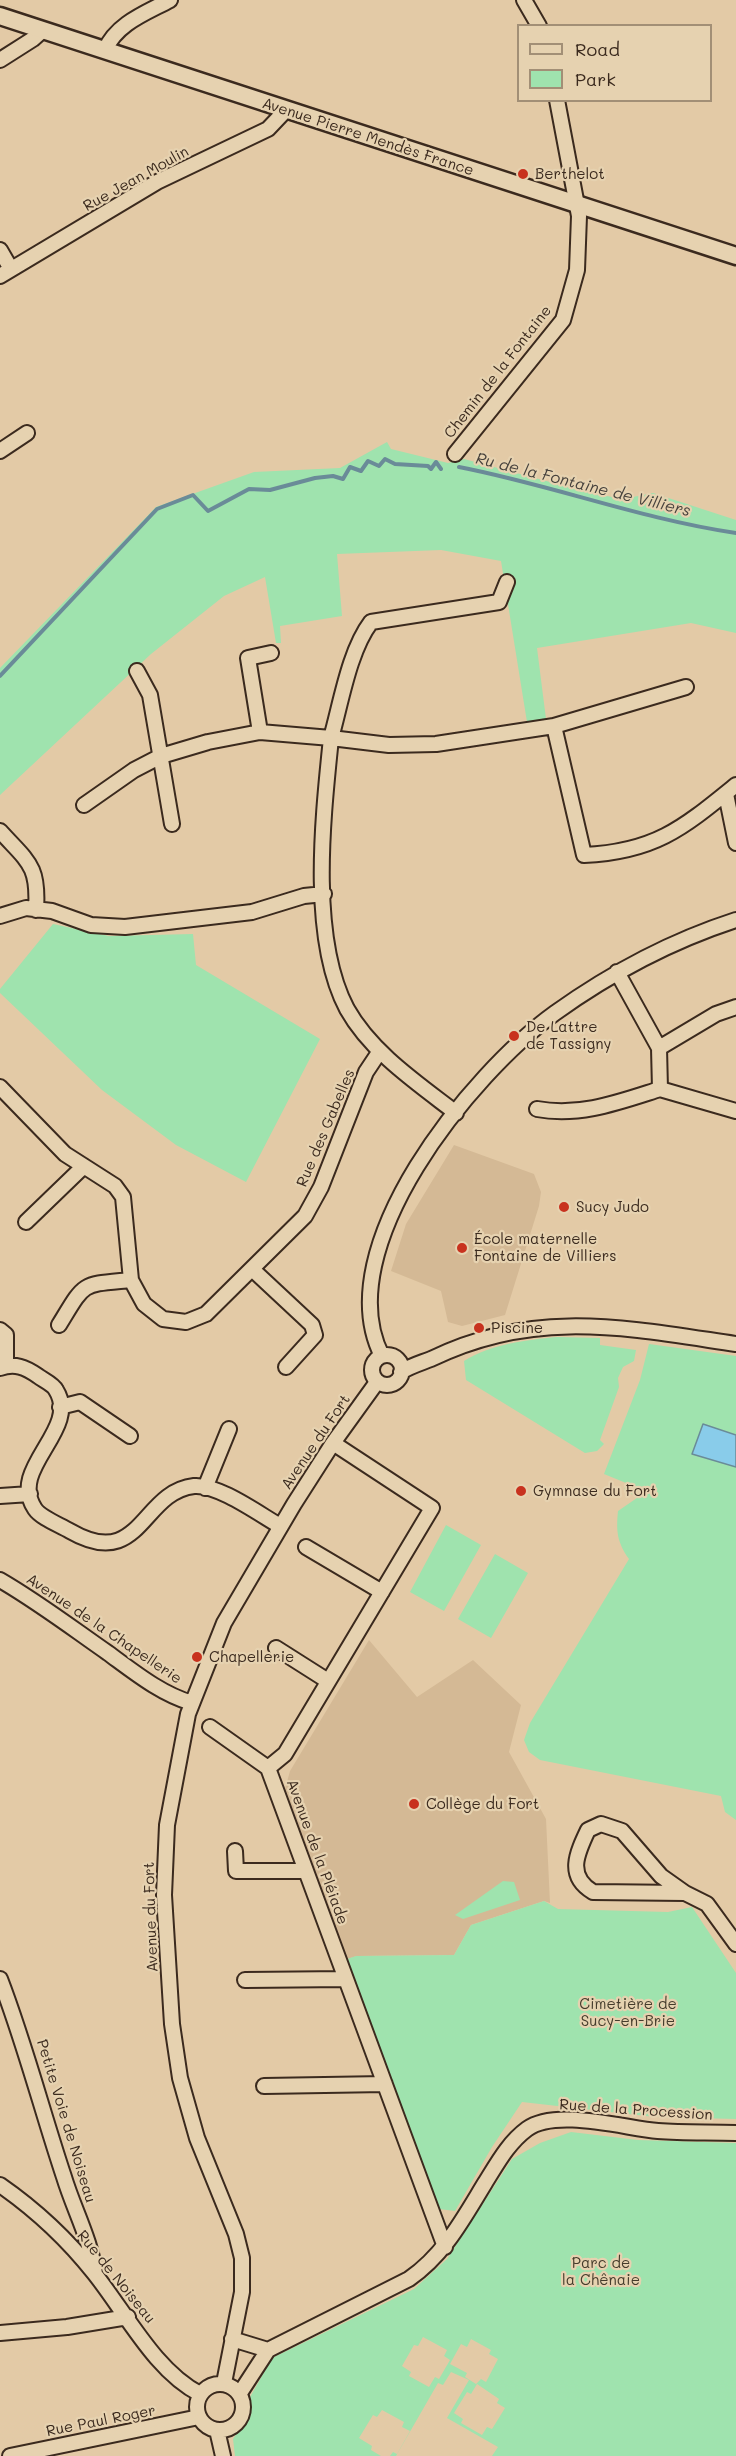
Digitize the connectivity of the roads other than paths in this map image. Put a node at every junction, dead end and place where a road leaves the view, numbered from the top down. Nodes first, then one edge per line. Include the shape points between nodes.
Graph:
1 (170, 0) edge
2 (525, 0) edge
3 (0, 16) edge
4 (538, 24) edge
5 (43, 30) junction
6 (105, 50) junction
7 (0, 60) edge
8 (557, 102) edge
9 (286, 110) junction
10 (576, 204) junction
11 (0, 250) edge
12 (736, 256) edge
13 (6, 273) edge
14 (27, 433) dead end
15 (0, 451) edge
16 (454, 454) dead end
17 (507, 582) dead end
18 (271, 653) dead end
19 (136, 671) dead end
20 (686, 687) dead end
21 (554, 726) junction
22 (260, 732) junction
23 (331, 738) junction
24 (161, 756) junction
25 (731, 789) edge
26 (84, 805) dead end
27 (172, 824) dead end
28 (0, 831) edge
29 (736, 843) edge
30 (324, 894) junction
31 (36, 910) junction
32 (0, 916) edge
33 (736, 920) edge
34 (617, 972) junction
35 (736, 1007) edge
36 (659, 1048) junction
37 (380, 1051) junction
38 (0, 1087) edge
39 (660, 1089) junction
40 (537, 1109) dead end
41 (736, 1111) edge
42 (456, 1113) junction
43 (84, 1166) junction
44 (26, 1222) dead end
45 (252, 1269) junction
46 (131, 1280) junction
47 (59, 1325) dead end
48 (0, 1330) edge
49 (736, 1344) edge
50 (382, 1356) junction
51 (3, 1367) edge
52 (286, 1367) dead end
53 (401, 1372) junction
54 (378, 1382) junction
55 (60, 1407) junction
56 (229, 1430) dead end
57 (130, 1436) dead end
58 (333, 1443) junction
59 (205, 1488) junction
60 (30, 1494) junction
61 (0, 1496) edge
62 (280, 1526) junction
63 (306, 1547) dead end
64 (0, 1580) edge
65 (382, 1592) junction
66 (276, 1648) dead end
67 (328, 1681) junction
68 (192, 1703) junction
69 (210, 1727) dead end
70 (268, 1768) junction
71 (235, 1851) dead end
72 (305, 1870) junction
73 (685, 1893) junction
74 (736, 1944) edge
75 (346, 1979) junction
76 (0, 1980) edge
77 (245, 1980) dead end
78 (385, 2084) junction
79 (264, 2086) dead end
80 (736, 2133) edge
81 (0, 2185) edge
82 (445, 2247) junction
83 (95, 2274) junction
84 (128, 2317) junction
85 (0, 2333) edge
86 (232, 2338) junction
87 (268, 2350) junction
88 (224, 2383) junction
89 (240, 2393) junction
90 (200, 2394) junction
91 (199, 2417) junction
92 (217, 2430) junction
93 (10, 2456) edge
94 (223, 2456) edge

1 - 6 street via 124,25
2 - 4 street
3 - 5 main road, Avenue Pierre Mendès France
5 - 6 main road, Avenue Pierre Mendès France
5 - 7 street
6 - 9 main road, Avenue Pierre Mendès France
8 - 10 street, Chemin de la Fontaine
9 - 10 main road, Avenue Pierre Mendès France
9 - 13 street, Rue Jean Moulin via 268,129 157,182
10 - 12 main road, Avenue Pierre Mendès France
10 - 16 street, Chemin de la Fontaine via 578,270 563,320
11 - 13 street
14 - 15 street
17 - 23 street via 499,602 370,622 354,657
18 - 22 street via 248,658
19 - 24 street via 150,695
20 - 21 street
21 - 23 street via 436,744 389,745
21 - 25 street via 584,855 619,854 656,842 698,817
22 - 23 street
22 - 24 street
23 - 30 street via 322,829
24 - 26 street
24 - 27 street
25 - 29 street
28 - 31 street via 34,869 38,883
30 - 31 street via 252,912 125,927 90,926 52,911
30 - 37 street via 331,961 344,999
31 - 32 street via 27,908
33 - 34 street via 666,947
34 - 36 street
34 - 42 street via 553,1014 480,1082
35 - 36 street via 716,1014
36 - 39 street
37 - 42 street
37 - 45 street, Rue des Gabelles via 366,1072 321,1187 305,1216
38 - 43 street, Rue des Gabelles via 64,1154
39 - 40 street via 609,1106 562,1113
39 - 41 street
42 - 50 street via 432,1142 386,1221 372,1278 373,1339
43 - 44 street
43 - 46 street, Rue des Gabelles via 115,1186 123,1197
45 - 46 street, Rue des Gabelles via 206,1314 186,1322 163,1319 144,1304
45 - 52 street via 312,1325 315,1335
46 - 47 street via 82,1288
48 - 51 street via 6,1335
49 - 53 street via 601,1327 527,1327 468,1342
50 - 53 street via 397,1359
50 - 54 street via 375,1360 372,1369
51 - 55 street via 24,1366 56,1389
53 - 54 street via 394,1383
54 - 58 street, Avenue du Fort
55 - 57 street via 80,1402
55 - 60 street via 58,1424 33,1470
56 - 59 street
58 - 62 street, Avenue du Fort
58 - 65 street, Avenue de la Pléiade via 432,1508
59 - 60 street via 194,1486 174,1493 124,1539 104,1543 85,1539 36,1511
59 - 62 street
60 - 61 street
62 - 68 street, Avenue du Fort via 224,1623
63 - 65 street
64 - 68 street, Avenue de la Chapellerie via 148,1681
65 - 67 street, Avenue de la Pléiade
66 - 67 street
67 - 70 street, Avenue de la Pléiade via 285,1754
68 - 86 street, Avenue du Fort via 167,1825 164,1895 172,2024 180,2078 197,2138 241,2252 242,2292
69 - 70 street
70 - 72 street, Avenue de la Pléiade
71 - 72 street via 236,1871
72 - 75 street, Avenue de la Pléiade
73 - 73 street via 661,1876 622,1831 601,1824 588,1830 579,1847 575,1869 582,1885 593,1892
73 - 74 street via 707,1904
75 - 77 street
75 - 78 street, Avenue de la Pléiade
76 - 83 street, Petite Voie de Noiseau via 19,2029 64,2179 93,2253
78 - 79 street
78 - 82 street, Avenue de la Pléiade
80 - 82 street, Rue de la Procession via 658,2131 573,2120 528,2128 508,2148
81 - 83 street, Rue de Noiseau via 55,2229
82 - 87 street, Rue de la Procession via 409,2279
83 - 84 street, Rue de Noiseau
84 - 85 street via 67,2328
84 - 90 street, Rue de Noiseau via 170,2374
86 - 87 street
86 - 88 street, Avenue du Fort
87 - 89 street
88 - 89 street
88 - 90 street via 211,2385
89 - 92 street via 242,2416 232,2427
90 - 91 street
91 - 92 street
91 - 93 street, Rue Paul Roger
92 - 94 street

